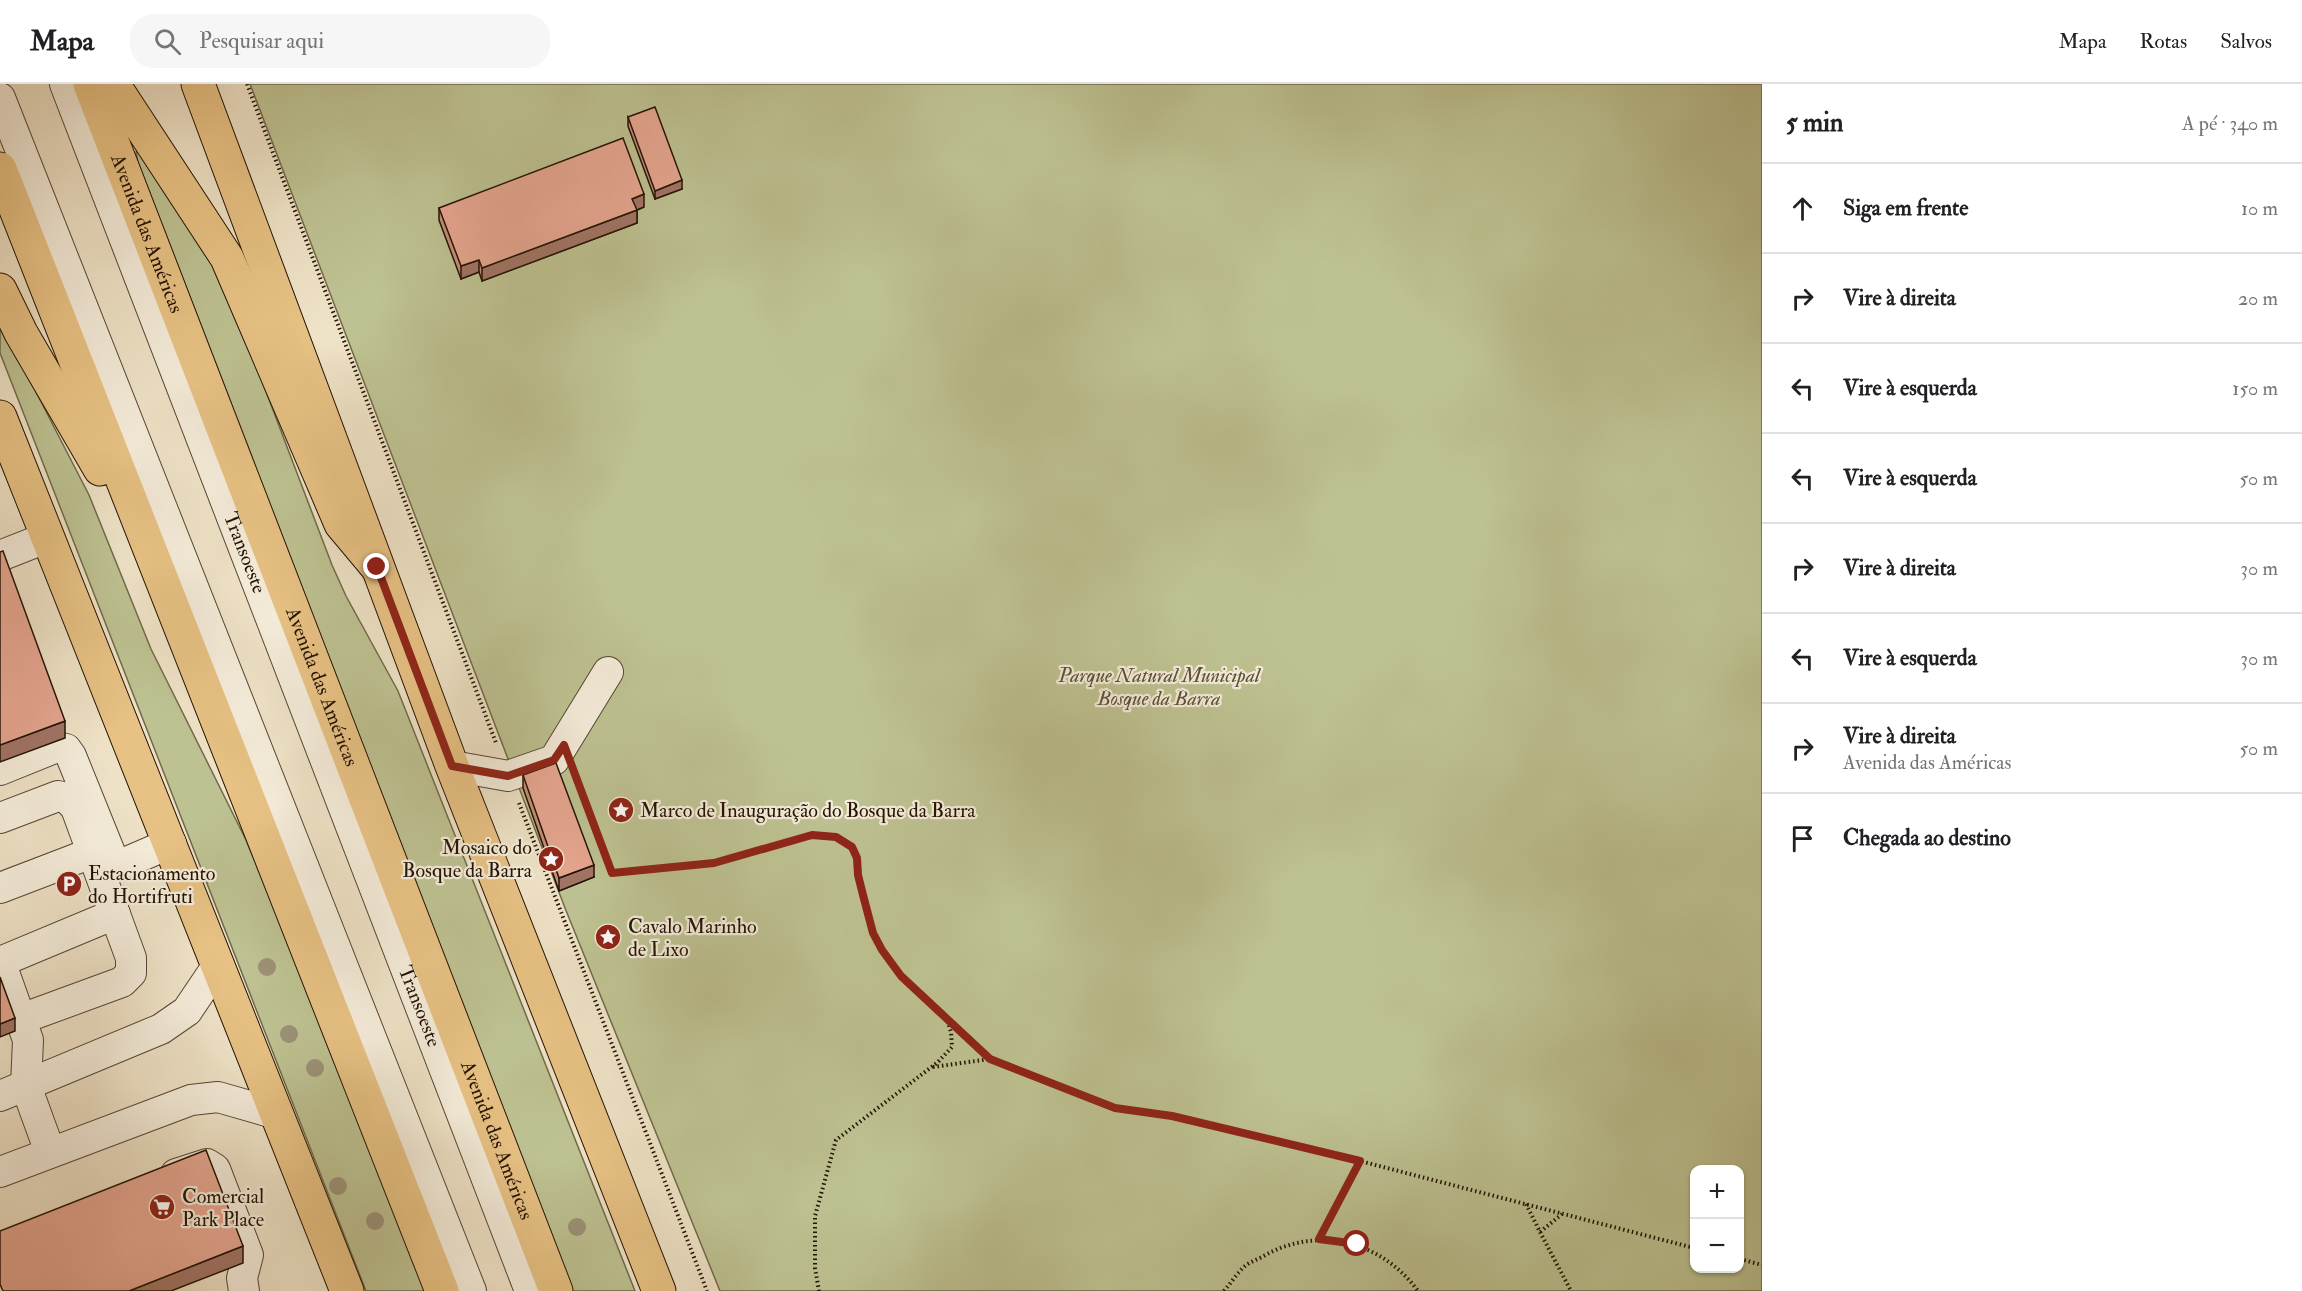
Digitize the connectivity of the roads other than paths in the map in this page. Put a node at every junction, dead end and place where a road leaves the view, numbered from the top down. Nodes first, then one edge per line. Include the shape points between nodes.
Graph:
1 (65, 84) edge
2 (90, 84) edge
3 (113, 84) edge
4 (198, 84) edge
5 (0, 98) edge
6 (0, 170) edge
7 (0, 290) edge
8 (0, 417) edge
9 (48, 537) junction
10 (0, 556) edge
11 (377, 567) junction
12 (608, 672) dead end
13 (213, 711) junction
14 (452, 766) junction
15 (0, 770) edge
16 (0, 818) edge
17 (171, 843) junction
18 (94, 852) junction
19 (0, 888) edge
20 (115, 914) junction
21 (0, 962) edge
22 (218, 965) junction
23 (21, 1019) junction
24 (13, 1091) edge
25 (277, 1113) junction
26 (50, 1152) junction
27 (0, 1172) edge
28 (152, 1183) edge
29 (341, 1289) edge
30 (244, 1291) edge
31 (442, 1291) edge
32 (471, 1291) edge
33 (530, 1291) edge
34 (556, 1291) edge
35 (659, 1291) edge

1 - 33 street, Transoeste
2 - 34 main road, Avenida das Américas
3 - 11 main road via 227,258 341,524
4 - 11 main road
5 - 32 street
6 - 13 main road
7 - 13 main road via 113,490 194,694
8 - 9 main road
9 - 10 street
9 - 17 main road
11 - 14 main road
12 - 14 street via 554,760 508,776
13 - 31 main road
14 - 35 main road
15 - 17 street via 57,747 66,749 111,855 118,863
16 - 18 street via 58,796 67,798 76,808
17 - 22 main road
18 - 19 street
18 - 20 street
20 - 21 street
20 - 23 street via 131,958 131,973 122,982
21 - 23 street
22 - 24 street via 187,1011 161,1029
22 - 25 main road
23 - 24 street via 28,1040
24 - 26 street
25 - 26 street via 218,1097 191,1100
25 - 29 main road
26 - 27 street
28 - 30 street via 201,1165 215,1169 248,1255 242,1278

